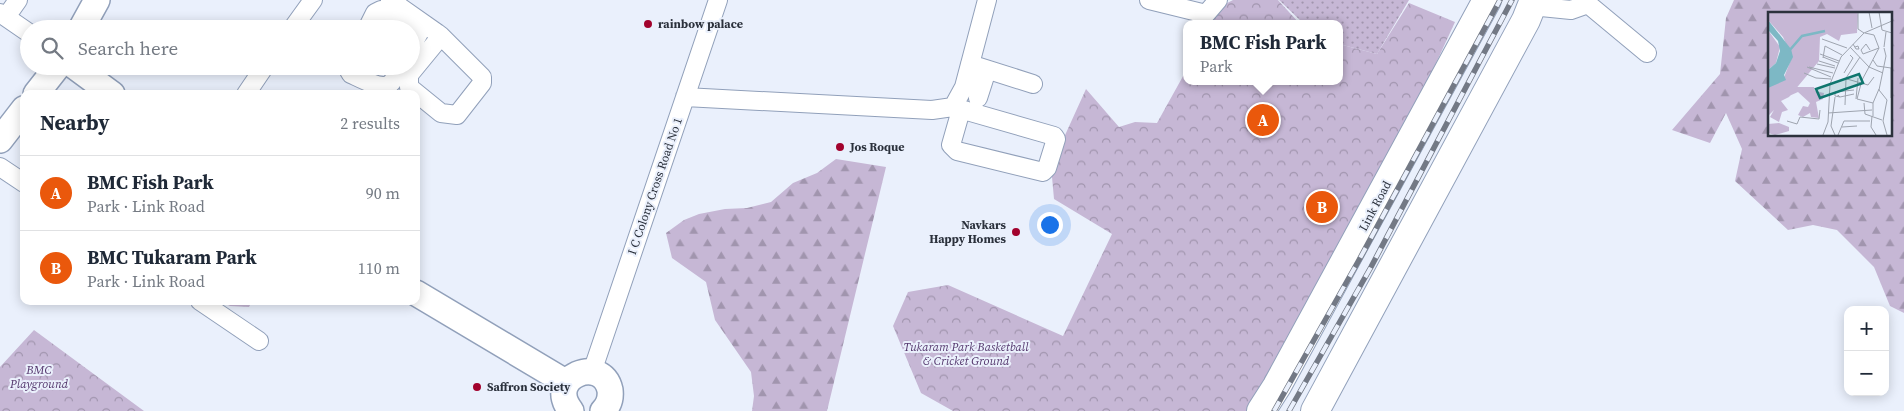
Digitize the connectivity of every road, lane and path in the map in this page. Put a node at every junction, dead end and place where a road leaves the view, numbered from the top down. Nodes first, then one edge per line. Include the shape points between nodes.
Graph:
1 (18, 0) edge
2 (98, 0) edge
3 (312, 0) edge
4 (390, 0) edge
5 (718, 0) edge
6 (988, 0) edge
7 (1149, 0) edge
8 (1218, 0) edge
9 (1487, 0) edge
10 (1532, 3) edge
11 (3, 15) edge
12 (86, 20) edge
13 (298, 20) edge
14 (371, 20) edge
15 (396, 20) edge
16 (406, 20) edge
17 (20, 27) edge
18 (420, 34) edge
19 (441, 36) junction
20 (1646, 53) dead end
21 (420, 62) edge
22 (970, 64) junction
23 (987, 70) junction
24 (51, 75) edge
25 (86, 75) edge
26 (259, 75) edge
27 (353, 75) edge
28 (395, 75) edge
29 (409, 75) edge
30 (1033, 84) dead end
31 (39, 90) edge
32 (107, 90) edge
33 (249, 90) edge
34 (413, 90) edge
35 (420, 96) edge
36 (685, 97) junction
37 (978, 98) dead end
38 (957, 108) junction
39 (20, 114) edge
40 (0, 140) edge
41 (0, 167) edge
42 (20, 180) edge
43 (420, 295) edge
44 (206, 305) edge
45 (259, 341) dead end
46 (592, 372) junction
47 (567, 383) junction
48 (610, 409) edge
49 (571, 411) edge
50 (1261, 411) edge
51 (1315, 411) edge

1 - 11 street
2 - 12 street
3 - 13 street
4 - 16 street
5 - 36 street, I C Colony Cross Road No 1
6 - 22 street
7 - 8 street via 1206,14
9 - 50 main road, Link Road
10 - 20 street via 1572,10 1588,4
10 - 51 main road via 1526,20
11 - 17 street
14 - 15 street via 375,12 381,10
18 - 19 street
19 - 21 street
19 - 35 street via 482,77 482,83 457,115 441,113
22 - 23 street
22 - 38 street
23 - 30 street
23 - 37 street
24 - 31 street
25 - 32 street
26 - 33 street
27 - 28 street via 380,86 391,83
29 - 34 street via 409,87
36 - 38 street via 932,110
36 - 46 street, I C Colony Cross Road No 1
38 - 38 street via 1054,136 1056,139 1046,168 1043,172 957,151 951,145
39 - 40 street
41 - 42 street
43 - 47 street
44 - 45 street
46 - 47 street via 578,373
46 - 48 street via 605,380 609,387
47 - 49 street via 564,398

